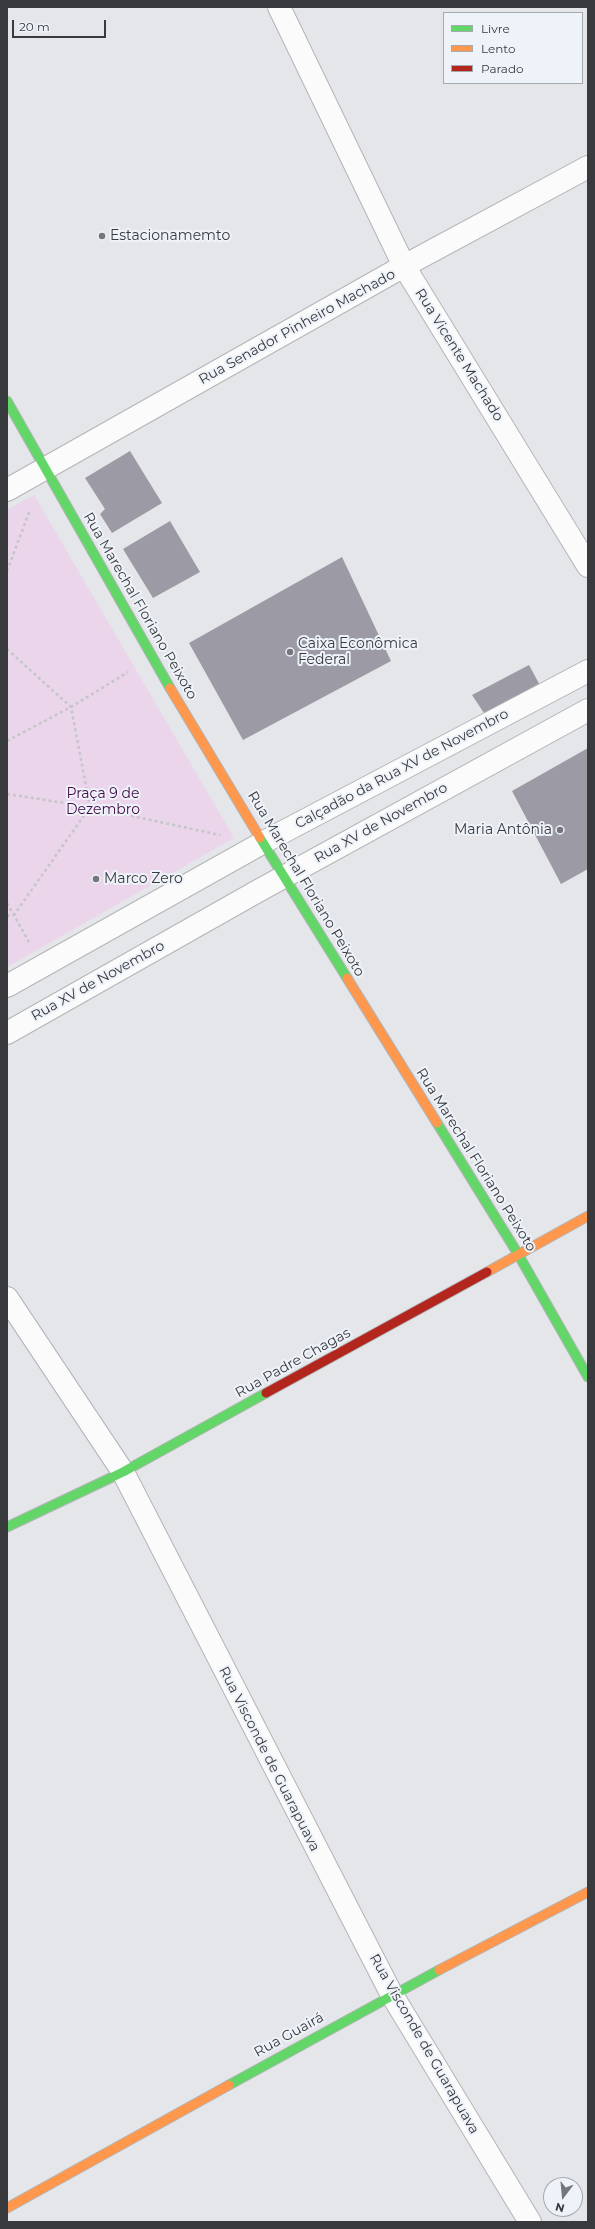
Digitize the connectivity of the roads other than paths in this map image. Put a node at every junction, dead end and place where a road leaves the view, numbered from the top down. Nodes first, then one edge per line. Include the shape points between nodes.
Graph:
1 (279, 7) edge
2 (588, 166) edge
3 (404, 266) junction
4 (7, 401) edge
5 (45, 468) junction
6 (7, 490) edge
7 (588, 566) edge
8 (588, 671) edge
9 (588, 710) edge
10 (264, 842) junction
11 (284, 877) junction
12 (7, 986) edge
13 (7, 1032) edge
14 (588, 1216) edge
15 (518, 1254) junction
16 (7, 1298) edge
17 (588, 1377) edge
18 (123, 1472) junction
19 (7, 1527) edge
20 (588, 1892) edge
21 (392, 1995) junction
22 (7, 2208) edge
23 (530, 2222) edge

1 - 3 street, Rua Vicente Machado
2 - 3 street, Rua Senador Pinheiro Machado
3 - 5 street, Rua Senador Pinheiro Machado
3 - 7 street, Rua Vicente Machado
4 - 5 street, Rua Marechal Floriano Peixoto
5 - 6 street, Rua Senador Pinheiro Machado
5 - 10 street, Rua Marechal Floriano Peixoto via 153,660
8 - 10 street, Calçadão da Rua XV de Novembro
9 - 11 street, Rua XV de Novembro
10 - 11 street, Rua Marechal Floriano Peixoto
10 - 12 street, Calçadão da Rua XV de Novembro
11 - 13 street, Rua XV de Novembro
11 - 15 street, Rua Marechal Floriano Peixoto
14 - 15 street, Rua Padre Chagas
15 - 17 street, Rua Marechal Floriano Peixoto
15 - 18 street, Rua Padre Chagas
16 - 18 street, Rua Visconde de Guarapuava
18 - 19 street, Rua Padre Chagas
18 - 21 street, Rua Visconde de Guarapuava
20 - 21 street, Rua Guairá
21 - 22 street, Rua Guairá
21 - 23 street, Rua Visconde de Guarapuava

